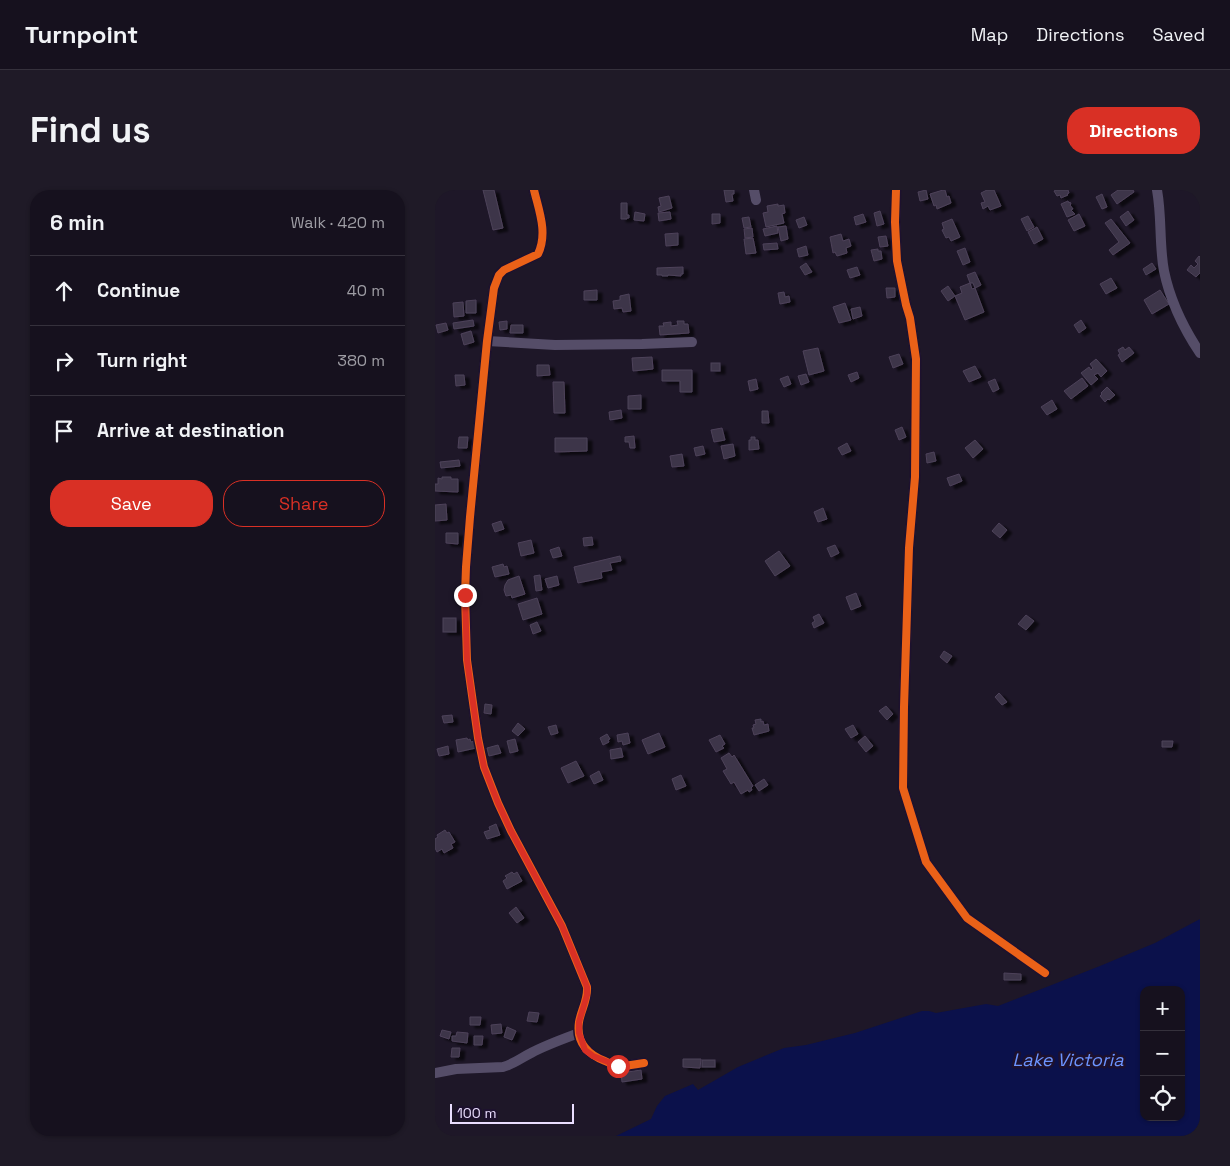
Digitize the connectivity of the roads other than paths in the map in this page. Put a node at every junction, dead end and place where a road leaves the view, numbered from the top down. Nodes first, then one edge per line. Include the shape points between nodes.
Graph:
1 (534, 190) edge
2 (896, 190) edge
3 (1157, 190) edge
4 (487, 342) junction
5 (692, 342) dead end
6 (1200, 353) edge
7 (1045, 973) dead end
8 (579, 1033) junction
9 (644, 1063) dead end
10 (435, 1073) edge

1 - 4 street via 543,232 542,245 538,254 499,275 494,288
2 - 7 street via 897,260 916,359 915,477 909,548 903,788 926,862 967,918
3 - 6 street via 1165,272 1187,334
4 - 5 street via 555,345
4 - 8 street via 466,567 471,691 484,767 498,803 562,926 587,987
8 - 9 street via 585,1050 593,1056 618,1066
8 - 10 street via 508,1066

